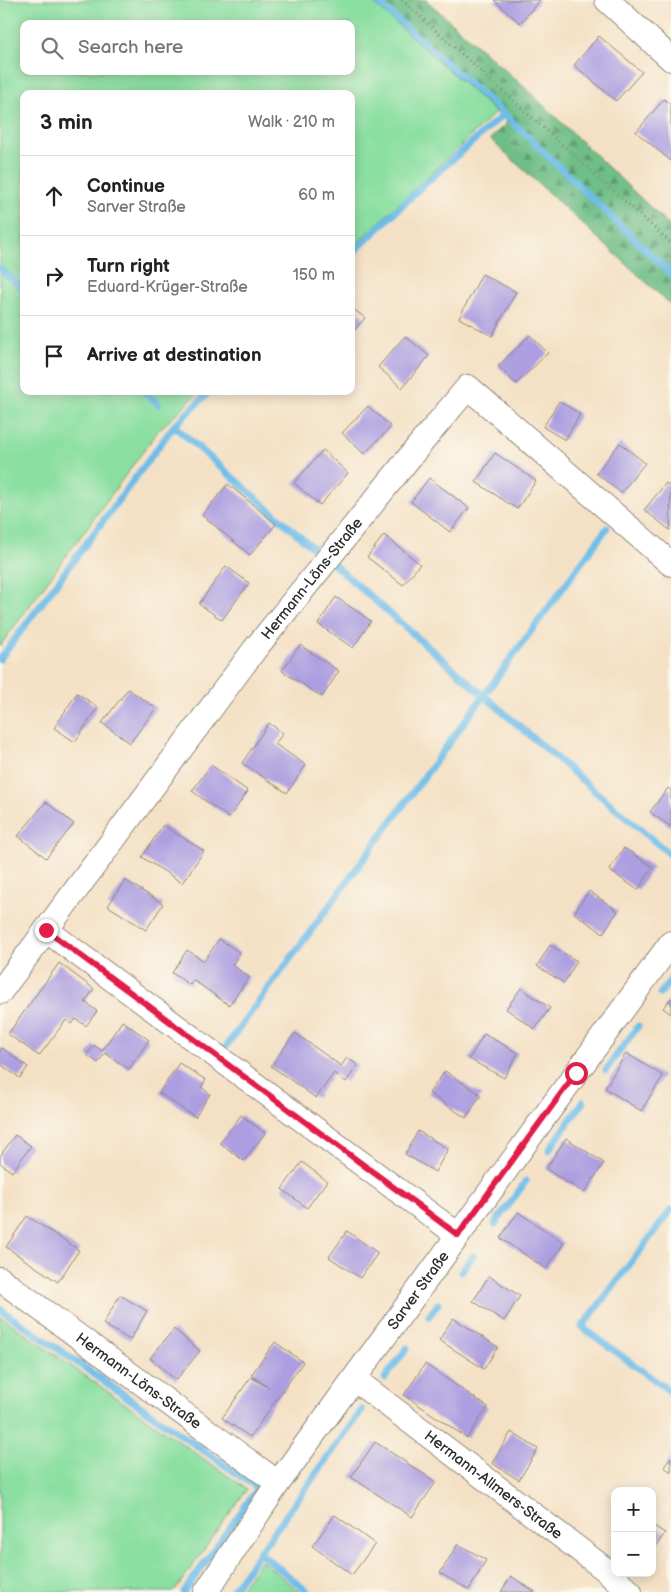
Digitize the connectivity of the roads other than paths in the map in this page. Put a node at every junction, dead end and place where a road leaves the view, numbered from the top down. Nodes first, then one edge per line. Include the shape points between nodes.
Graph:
1 (606, 0) edge
2 (671, 59) edge
3 (671, 564) edge
4 (46, 930) junction
5 (671, 943) edge
6 (0, 992) edge
7 (458, 1235) junction
8 (0, 1279) edge
9 (354, 1379) junction
10 (278, 1483) junction
11 (206, 1592) edge
12 (630, 1592) edge

1 - 2 street
3 - 4 street, Hermann-Löns-Straße via 468,387 255,649
4 - 6 street, Hermann-Löns-Straße
4 - 7 street
5 - 7 street, Sarver Straße
7 - 9 street, Sarver Straße
8 - 10 street, Hermann-Löns-Straße
9 - 10 street, Sarver Straße
9 - 12 street, Hermann-Allmers-Straße via 606,1570
10 - 11 street, Sarver Straße

